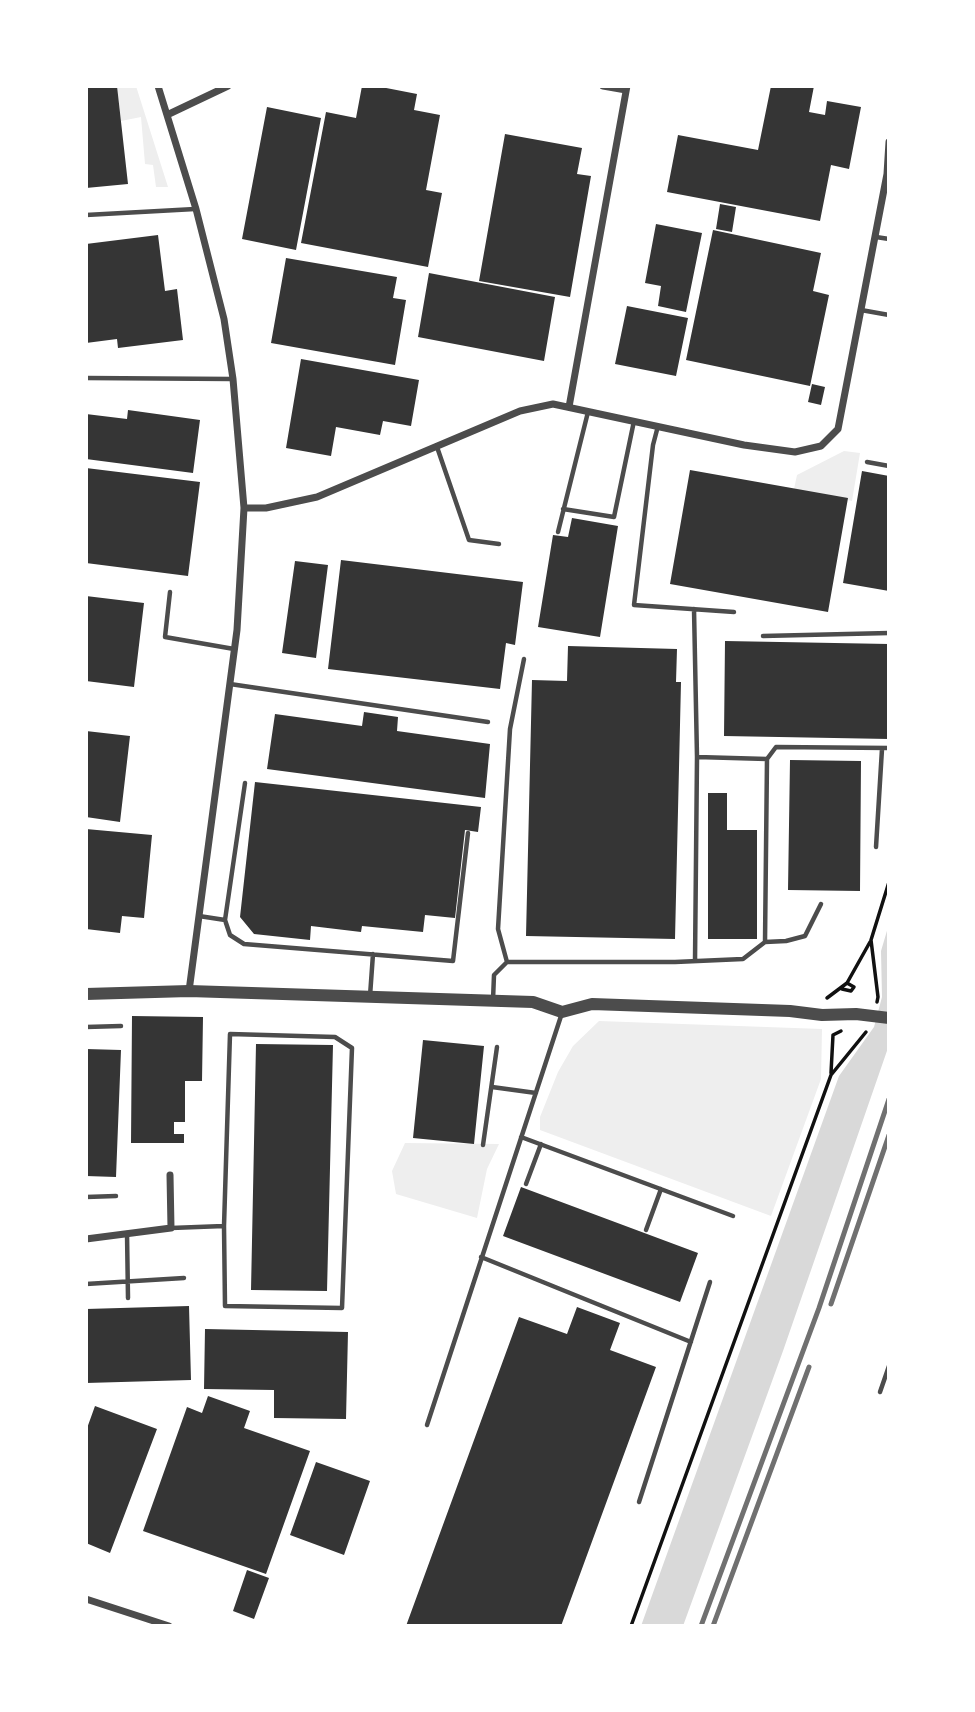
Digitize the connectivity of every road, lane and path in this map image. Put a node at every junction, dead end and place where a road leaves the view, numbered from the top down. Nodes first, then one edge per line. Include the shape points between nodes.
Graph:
1 (158, 86) edge
2 (228, 86) edge
3 (603, 86) edge
4 (626, 88) edge
5 (169, 114) junction
6 (889, 142) edge
7 (196, 209) junction
8 (86, 215) edge
9 (875, 237) junction
10 (889, 239) edge
11 (861, 310) junction
12 (889, 315) edge
13 (86, 378) edge
14 (233, 379) junction
15 (569, 407) junction
16 (589, 411) junction
17 (634, 421) junction
18 (658, 426) junction
19 (437, 447) junction
20 (867, 462) dead end
21 (889, 466) edge
22 (244, 508) junction
23 (563, 509) junction
24 (558, 532) dead end
25 (499, 544) dead end
26 (170, 592) dead end
27 (694, 609) junction
28 (734, 612) dead end
29 (889, 633) edge
30 (763, 636) dead end
31 (234, 649) junction
32 (524, 659) dead end
33 (229, 684) junction
34 (488, 722) dead end
35 (889, 748) edge
36 (882, 749) junction
37 (697, 757) junction
38 (767, 758) junction
39 (245, 783) dead end
40 (468, 833) dead end
41 (876, 847) dead end
42 (889, 883) edge
43 (821, 904) dead end
44 (198, 916) junction
45 (225, 920) junction
46 (765, 942) junction
47 (373, 954) junction
48 (695, 961) junction
49 (507, 962) junction
50 (847, 983) dead end
51 (189, 991) junction
52 (86, 994) edge
53 (370, 997) junction
54 (493, 1001) junction
55 (562, 1012) junction
56 (889, 1018) edge
57 (121, 1026) dead end
58 (86, 1027) edge
59 (831, 1027) dead end
60 (497, 1047) dead end
61 (492, 1087) junction
62 (536, 1093) junction
63 (521, 1136) junction
64 (541, 1144) junction
65 (483, 1145) dead end
66 (170, 1175) dead end
67 (526, 1184) dead end
68 (661, 1189) junction
69 (116, 1196) dead end
70 (86, 1197) edge
71 (733, 1216) dead end
72 (224, 1226) junction
73 (171, 1228) junction
74 (646, 1230) dead end
75 (127, 1233) junction
76 (86, 1239) edge
77 (481, 1257) junction
78 (184, 1278) dead end
79 (128, 1282) junction
80 (710, 1282) dead end
81 (86, 1284) edge
82 (128, 1298) dead end
83 (691, 1342) junction
84 (889, 1366) edge
85 (880, 1392) dead end
86 (427, 1425) dead end
87 (639, 1502) dead end
88 (86, 1599) edge
89 (139, 1617) junction
90 (142, 1626) edge
91 (169, 1626) edge
92 (631, 1626) edge

1 - 5 street
2 - 5 street
3 - 4 street
4 - 15 street
5 - 7 street
6 - 9 street
7 - 8 lane
7 - 14 street via 224,319
9 - 10 lane
9 - 11 street
11 - 12 lane
11 - 18 street via 838,429 821,446 795,452
13 - 14 lane
14 - 22 street
15 - 16 street
15 - 19 street via 553,404 520,411
16 - 17 street
16 - 23 lane
17 - 18 street
17 - 23 lane via 614,517
18 - 27 lane via 634,605
19 - 22 street via 317,497
19 - 25 lane via 469,540
20 - 21 lane
22 - 31 street
23 - 24 lane
26 - 31 lane via 165,638
27 - 28 lane
27 - 37 lane
29 - 30 lane
31 - 33 street
32 - 49 lane via 510,729 498,929
33 - 34 lane
33 - 44 street
35 - 36 lane
36 - 38 lane via 776,747
36 - 41 lane
37 - 38 lane
37 - 48 lane
38 - 46 lane
39 - 45 lane
40 - 47 lane via 453,961
42 - 50 path via 871,940
43 - 46 lane via 805,936
44 - 45 lane
44 - 51 street
45 - 47 lane via 230,935 244,944
46 - 48 lane via 743,959
47 - 53 lane
48 - 49 lane
49 - 54 lane via 494,975
51 - 52 street
51 - 53 street
53 - 54 street
54 - 55 street via 533,1002
55 - 56 street via 592,1004
55 - 62 lane
57 - 58 lane
59 - 92 path via 831,1075
60 - 61 lane
61 - 62 lane
61 - 65 lane
62 - 63 lane
63 - 64 lane
63 - 77 lane
64 - 67 lane
64 - 68 lane
66 - 73 street
68 - 71 lane
68 - 74 lane
69 - 70 lane
72 - 72 lane via 230,1034 335,1037 352,1048 342,1308 225,1306
72 - 73 lane
73 - 75 street
75 - 76 street
75 - 79 lane
77 - 83 lane
77 - 86 lane
78 - 79 lane
79 - 81 lane
79 - 82 lane
80 - 83 lane
83 - 87 lane
84 - 85 lane
88 - 89 street
89 - 90 lane
89 - 91 street

